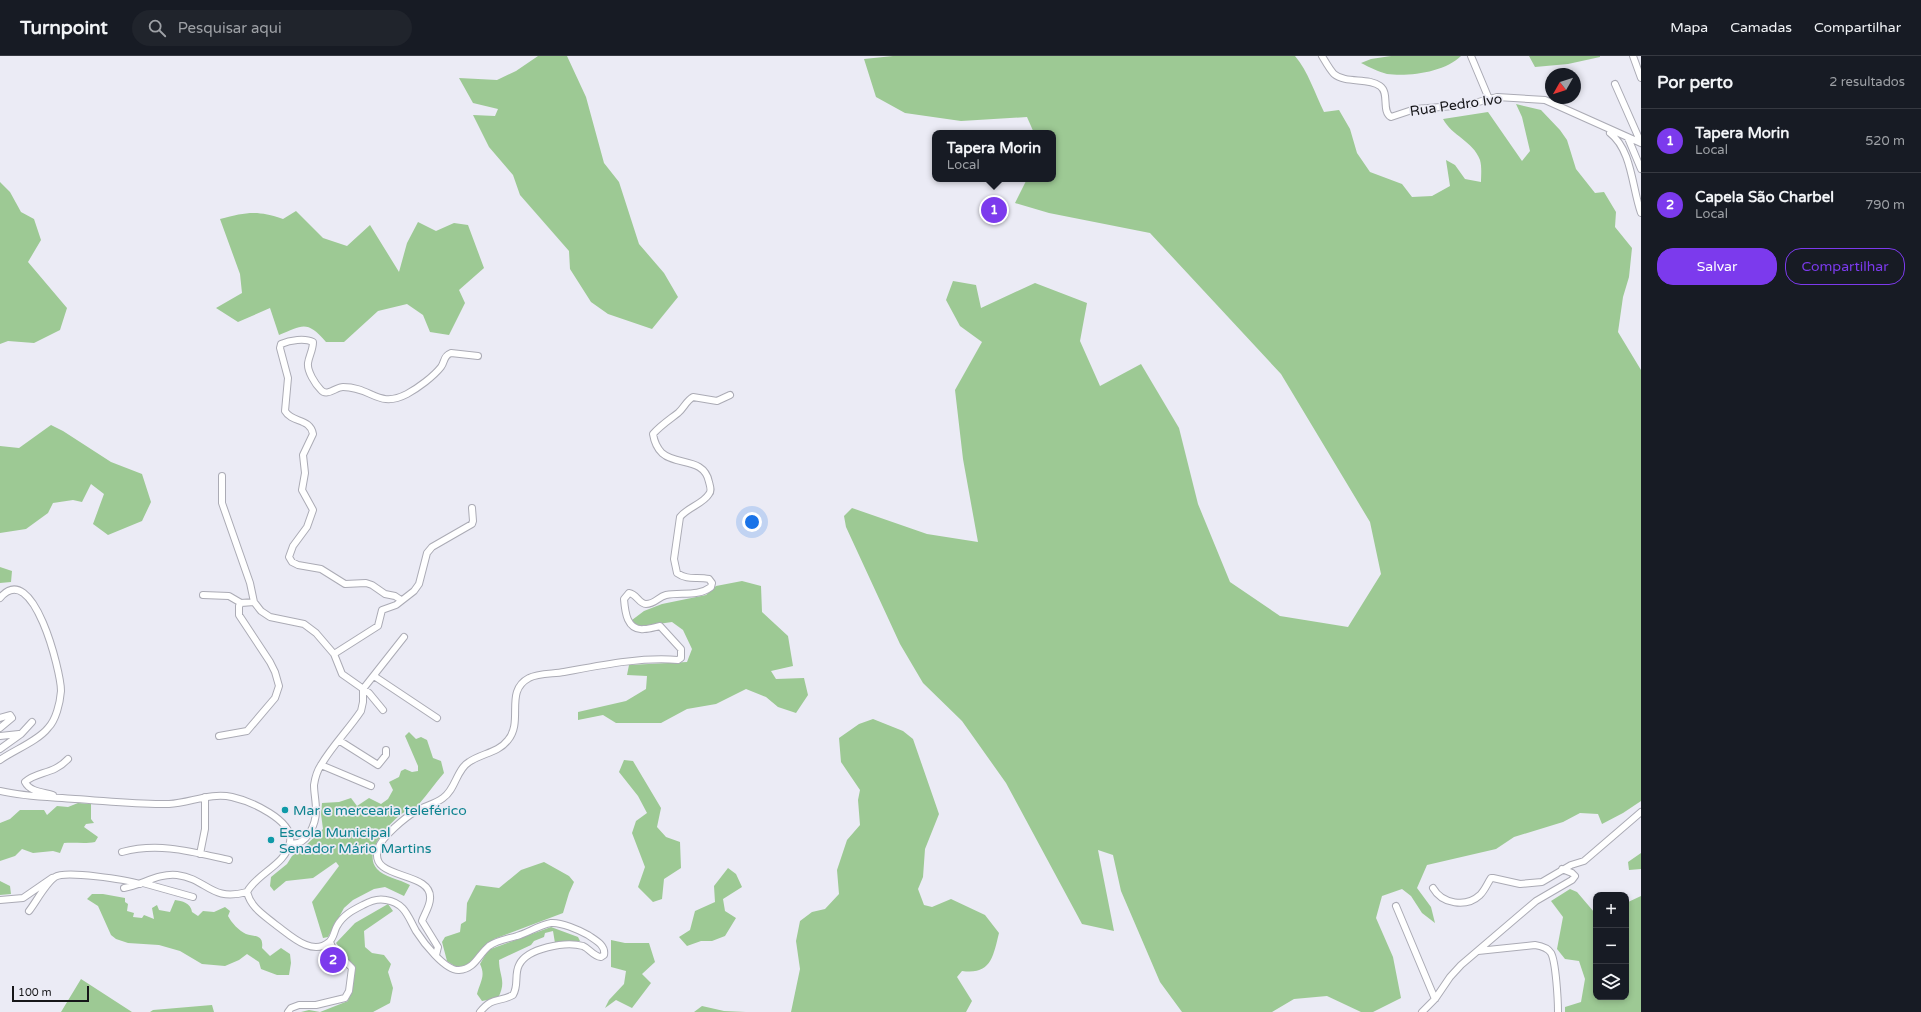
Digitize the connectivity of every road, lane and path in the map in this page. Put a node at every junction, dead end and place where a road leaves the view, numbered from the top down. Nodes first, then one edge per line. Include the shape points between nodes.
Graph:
1 (1322, 56) edge
2 (1471, 56) edge
3 (1633, 56) edge
4 (1641, 78) edge
5 (1615, 84) dead end
6 (1488, 99) junction
7 (1600, 126) junction
8 (1628, 138) junction
9 (1641, 144) edge
10 (1641, 169) edge
11 (1641, 214) edge
12 (478, 356) dead end
13 (730, 395) dead end
14 (222, 476) dead end
15 (472, 508) dead end
16 (203, 595) dead end
17 (0, 598) edge
18 (401, 600) junction
19 (254, 602) junction
20 (241, 603) junction
21 (404, 637) dead end
22 (334, 654) junction
23 (374, 676) junction
24 (363, 689) junction
25 (382, 710) dead end
26 (0, 718) edge
27 (437, 718) dead end
28 (32, 722) dead end
29 (0, 728) edge
30 (21, 734) junction
31 (0, 736) edge
32 (220, 736) dead end
33 (340, 741) junction
34 (0, 748) edge
35 (386, 750) dead end
36 (68, 759) dead end
37 (0, 760) edge
38 (321, 765) junction
39 (371, 786) dead end
40 (0, 791) edge
41 (205, 797) junction
42 (62, 798) junction
43 (1641, 812) edge
44 (290, 843) junction
45 (122, 852) dead end
46 (200, 854) junction
47 (229, 860) dead end
48 (1562, 870) junction
49 (56, 876) junction
50 (142, 884) junction
51 (124, 888) dead end
52 (1432, 888) dead end
53 (247, 892) junction
54 (193, 898) dead end
55 (0, 900) edge
56 (1396, 906) dead end
57 (29, 911) dead end
58 (330, 942) junction
59 (1478, 951) junction
60 (436, 955) junction
61 (1435, 999) junction
62 (288, 1012) edge
63 (480, 1012) edge
64 (1422, 1012) edge
65 (1558, 1012) edge

1 - 6 street, Rua Pedro Ivo via 1334,74 1382,87 1388,116 1391,117 1415,109 1467,105
2 - 6 street
3 - 4 street
5 - 9 street
6 - 7 street, Rua Pedro Ivo via 1497,97 1545,100
7 - 8 street, Rua Pedro Ivo
7 - 11 street via 1616,138 1625,152
8 - 9 street, Rua Pedro Ivo
8 - 10 street
12 - 18 street via 451,353 443,360 442,366 420,385 406,394 386,400 357,388 336,388 325,393 321,391 308,369 313,342 287,341 280,348 288,378 285,412 291,418 307,423 312,431 312,436 303,451 305,473 302,490 313,510 307,528 290,552 292,562 321,569 345,584 372,585 385,594
13 - 60 street via 717,401 693,397 653,434 654,441 662,453 697,466 709,478 711,488 705,498 680,517 674,559 677,573 683,578 709,579 711,587 697,593 666,595 648,604 644,604 633,593 629,593 624,599 627,619 631,625 637,629 660,626 681,649 682,658 650,659 530,677 520,685 516,693 514,730 508,740 496,751 469,762 461,770 445,797 416,811 397,826 378,848 377,856 381,865 390,872 417,880 426,886 430,900 422,921 438,947
14 - 19 street via 222,502
15 - 18 street via 474,522 432,547 427,553 419,584
16 - 20 street via 229,596
17 - 37 street via 13,590 21,591 32,601 40,614 59,676 61,692 53,721 48,729
18 - 22 street via 396,605 382,610 378,626
19 - 20 street
19 - 22 street via 270,617 304,624 316,633
20 - 32 street via 239,615 270,662 279,686 275,698 247,731
21 - 23 street
22 - 24 street via 342,674
23 - 24 street
23 - 27 street
24 - 25 street
24 - 33 street via 361,711
26 - 29 street via 10,715 12,718
28 - 30 street
30 - 31 street
30 - 34 street
33 - 35 street via 378,765 386,756
33 - 38 street
36 - 42 street via 56,770 25,782 28,787
38 - 39 street
38 - 44 street via 315,778 314,821 306,838 296,844
40 - 42 street via 21,796
41 - 42 street via 175,804 143,805
41 - 44 street via 232,797 280,819 287,828
41 - 46 street via 205,829
43 - 48 street via 1584,861 1571,864
44 - 53 street via 281,860 256,879
45 - 46 street via 159,847
46 - 47 street
48 - 52 street via 1542,882 1528,884 1490,878 1480,895 1456,902 1442,899
48 - 59 street via 1575,876 1536,901
49 - 50 street via 68,874 123,879
49 - 55 street via 23,898
49 - 57 street
50 - 51 street
50 - 53 street via 166,875 177,875 224,895
50 - 54 street
53 - 58 street via 253,906 303,944 320,946
56 - 61 street
58 - 60 street via 338,925 349,913 368,902 386,900 404,908 417,932
58 - 62 street via 333,949 352,968 349,991 345,998 316,1005 299,1005
59 - 61 street via 1456,970
59 - 65 street via 1543,946 1552,954 1558,989
60 - 63 street via 450,969 467,968 496,942 552,923 582,932 603,947 604,955 601,957 596,957 585,947 569,944 527,956 516,971 514,995 494,1000
61 - 64 street

